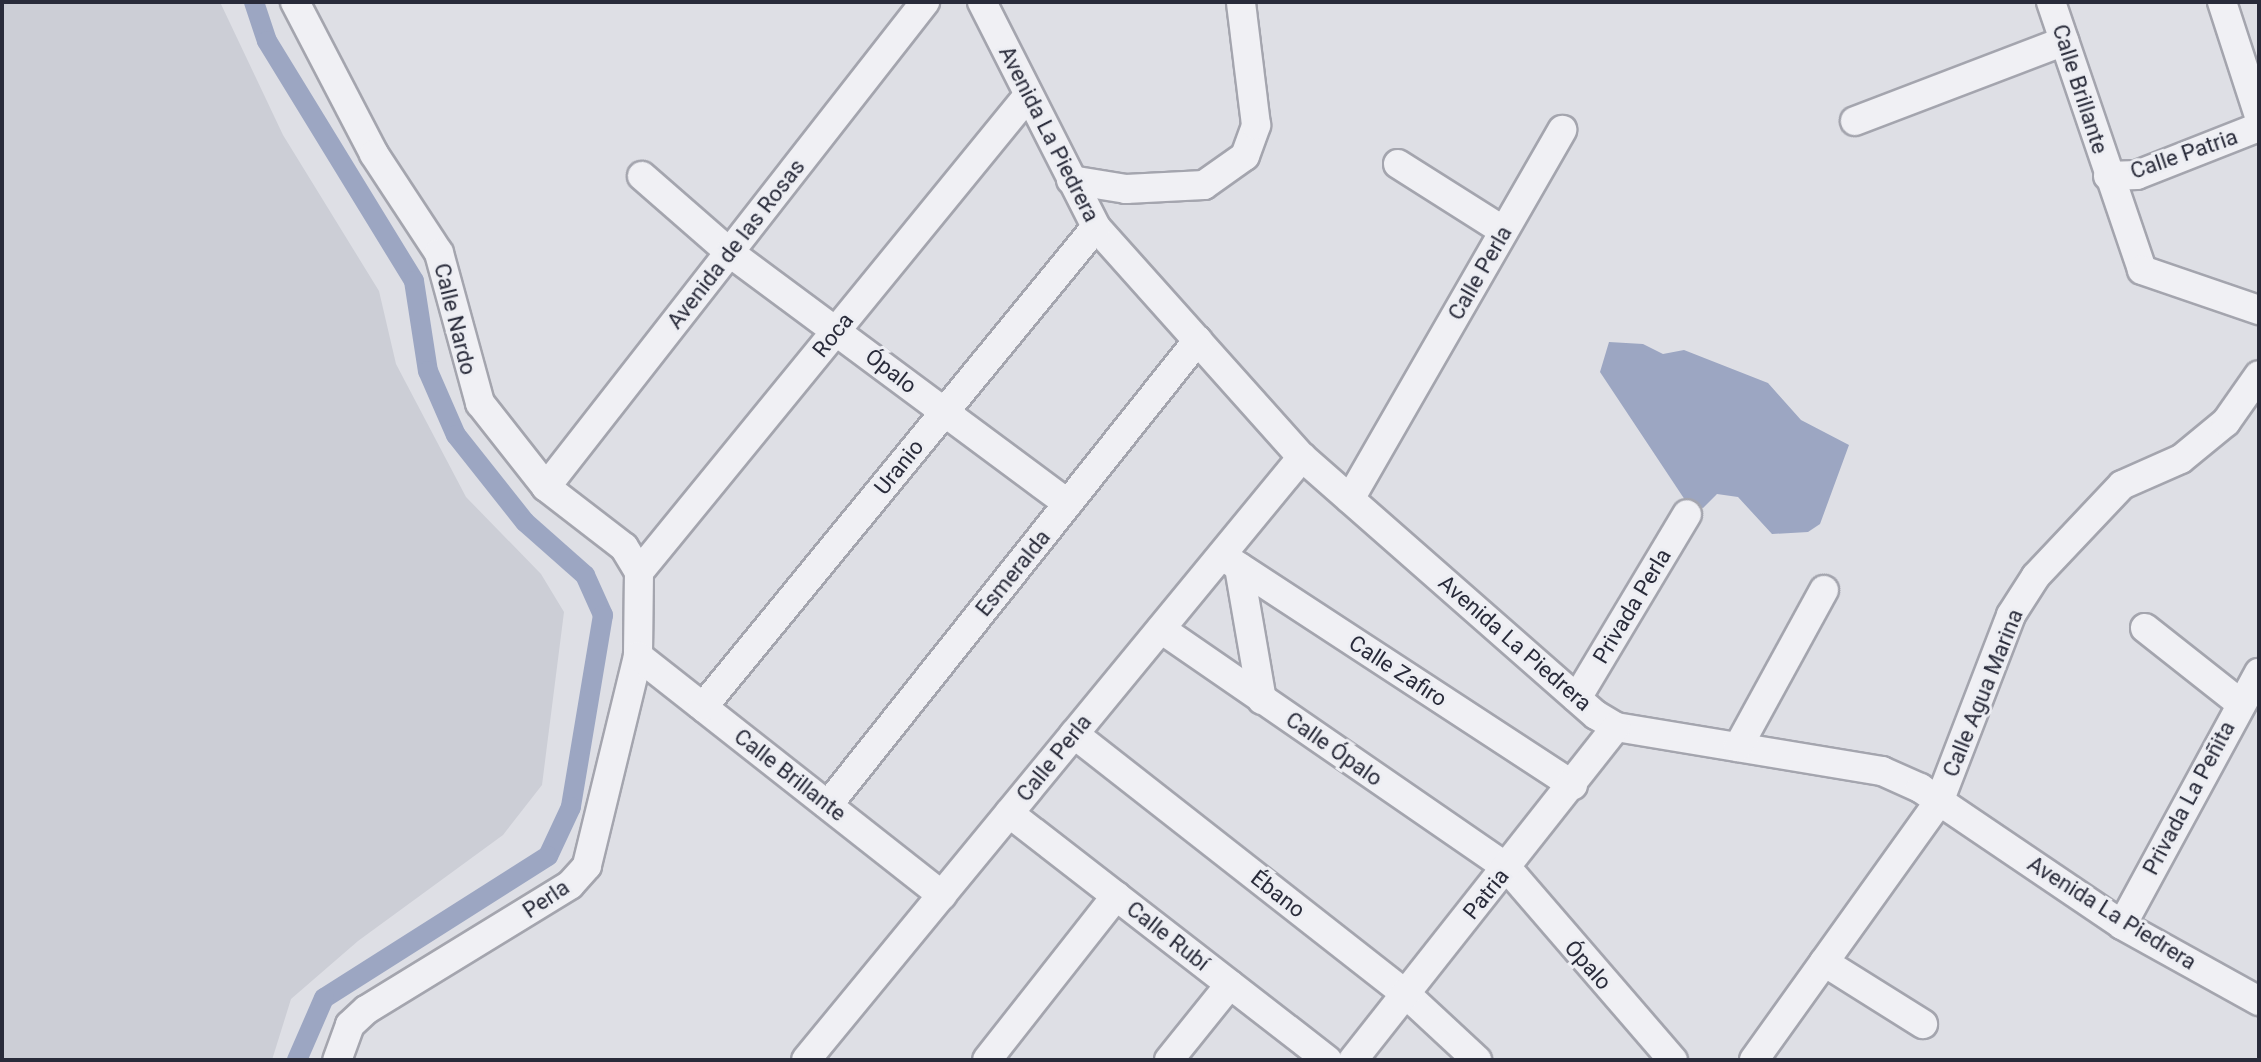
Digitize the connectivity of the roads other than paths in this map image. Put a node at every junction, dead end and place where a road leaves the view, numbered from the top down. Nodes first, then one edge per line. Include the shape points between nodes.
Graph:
1 (295, 2) edge
2 (925, 2) edge
3 (982, 2) edge
4 (1241, 2) edge
5 (2051, 2) edge
6 (2222, 2) edge
7 (2064, 41) junction
8 (1027, 97) junction
9 (2259, 116) edge
10 (1855, 121) dead end
11 (2259, 127) edge
12 (1562, 130) dead end
13 (1398, 164) dead end
14 (642, 176) dead end
15 (2108, 176) junction
16 (1071, 180) junction
17 (1096, 227) junction
18 (1504, 231) junction
19 (729, 252) junction
20 (2259, 310) edge
21 (838, 329) junction
22 (1198, 340) junction
23 (2259, 375) edge
24 (944, 412) junction
25 (1302, 457) junction
26 (546, 487) junction
27 (1350, 499) junction
28 (1068, 504) junction
29 (1687, 514) dead end
30 (1232, 562) junction
31 (639, 572) junction
32 (1824, 590) dead end
33 (2145, 628) dead end
34 (1161, 629) junction
35 (638, 656) junction
36 (2259, 673) edge
37 (1577, 698) junction
38 (1262, 700) junction
39 (2240, 703) junction
40 (703, 707) junction
41 (1616, 727) junction
42 (1074, 734) junction
43 (1738, 747) junction
44 (1573, 785) junction
45 (1939, 802) junction
46 (828, 805) junction
47 (1009, 813) junction
48 (1507, 868) junction
49 (942, 895) junction
50 (1116, 896) junction
51 (2122, 925) junction
52 (1824, 962) junction
53 (1230, 984) junction
54 (1406, 994) junction
55 (2259, 1001) edge
56 (1923, 1024) dead end
57 (817, 1056) edge
58 (337, 1060) edge
59 (987, 1060) edge
60 (1169, 1060) edge
61 (1327, 1060) edge
62 (1353, 1060) edge
63 (1477, 1060) edge
64 (1673, 1060) edge
65 (1754, 1060) edge

1 - 26 street, Calle Nardo via 374,154 439,253 480,403
2 - 19 street, Avenida de las Rosas
3 - 8 street, Avenida La Piedrera
4 - 16 street via 1256,125 1245,156 1204,185 1126,189
5 - 7 street, Calle Brillante
6 - 9 street
7 - 10 street
7 - 15 street, Calle Brillante
8 - 16 street, Avenida La Piedrera
8 - 21 street, Roca
11 - 15 street, Calle Patria via 2137,175
12 - 18 street, Calle Perla
13 - 18 street
14 - 19 street, Ópalo
15 - 20 street, Calle Brillante via 2124,231 2149,277
16 - 17 street, Avenida La Piedrera
17 - 22 street, Avenida La Piedrera
17 - 24 street, Uranio
18 - 27 street, Calle Perla
19 - 21 street, Ópalo
19 - 26 street, Avenida de las Rosas
21 - 24 street, Ópalo
21 - 31 street, Roca
22 - 25 street, Avenida La Piedrera
22 - 28 street, Esmeralda
23 - 45 street, Calle Agua Marina via 2226,422 2181,459 2122,485 2036,576 2011,615
24 - 28 street, Ópalo
24 - 40 street, Uranio
25 - 27 street, Avenida La Piedrera
25 - 30 street, Calle Perla
26 - 31 street, Calle Nardo via 624,547
27 - 37 street, Avenida La Piedrera
28 - 46 street, Esmeralda
29 - 37 street, Privada Perla
30 - 34 street, Calle Perla
30 - 38 street
30 - 44 street, Calle Zafiro
31 - 35 street
32 - 43 street
33 - 39 street
34 - 38 street, Calle Ópalo
34 - 42 street, Calle Perla
35 - 40 street, Calle Brillante
35 - 58 street, Perla via 587,866 570,885 366,1010 350,1025
36 - 39 street, Privada La Peñita
37 - 41 street, Avenida La Piedrera
38 - 48 street, Calle Ópalo
39 - 51 street, Privada La Peñita
40 - 46 street, Calle Brillante
41 - 43 street, Avenida La Piedrera
41 - 44 street, Patria
42 - 47 street, Calle Perla
42 - 54 street, Ébano
43 - 45 street, Avenida La Piedrera via 1882,771
44 - 48 street, Patria
45 - 51 street, Avenida La Piedrera
45 - 52 street, Calle Agua Marina
46 - 49 street, Calle Brillante
47 - 49 street, Calle Perla
47 - 50 street, Calle Rubí
48 - 54 street, Patria
48 - 64 street, Ópalo
49 - 57 street, Calle Perla
50 - 53 street, Calle Rubí
50 - 59 street
51 - 55 street, Avenida La Piedrera
52 - 56 street
52 - 65 street, Calle Agua Marina
53 - 60 street
53 - 61 street, Calle Rubí
54 - 62 street, Patria
54 - 63 street, Ébano

